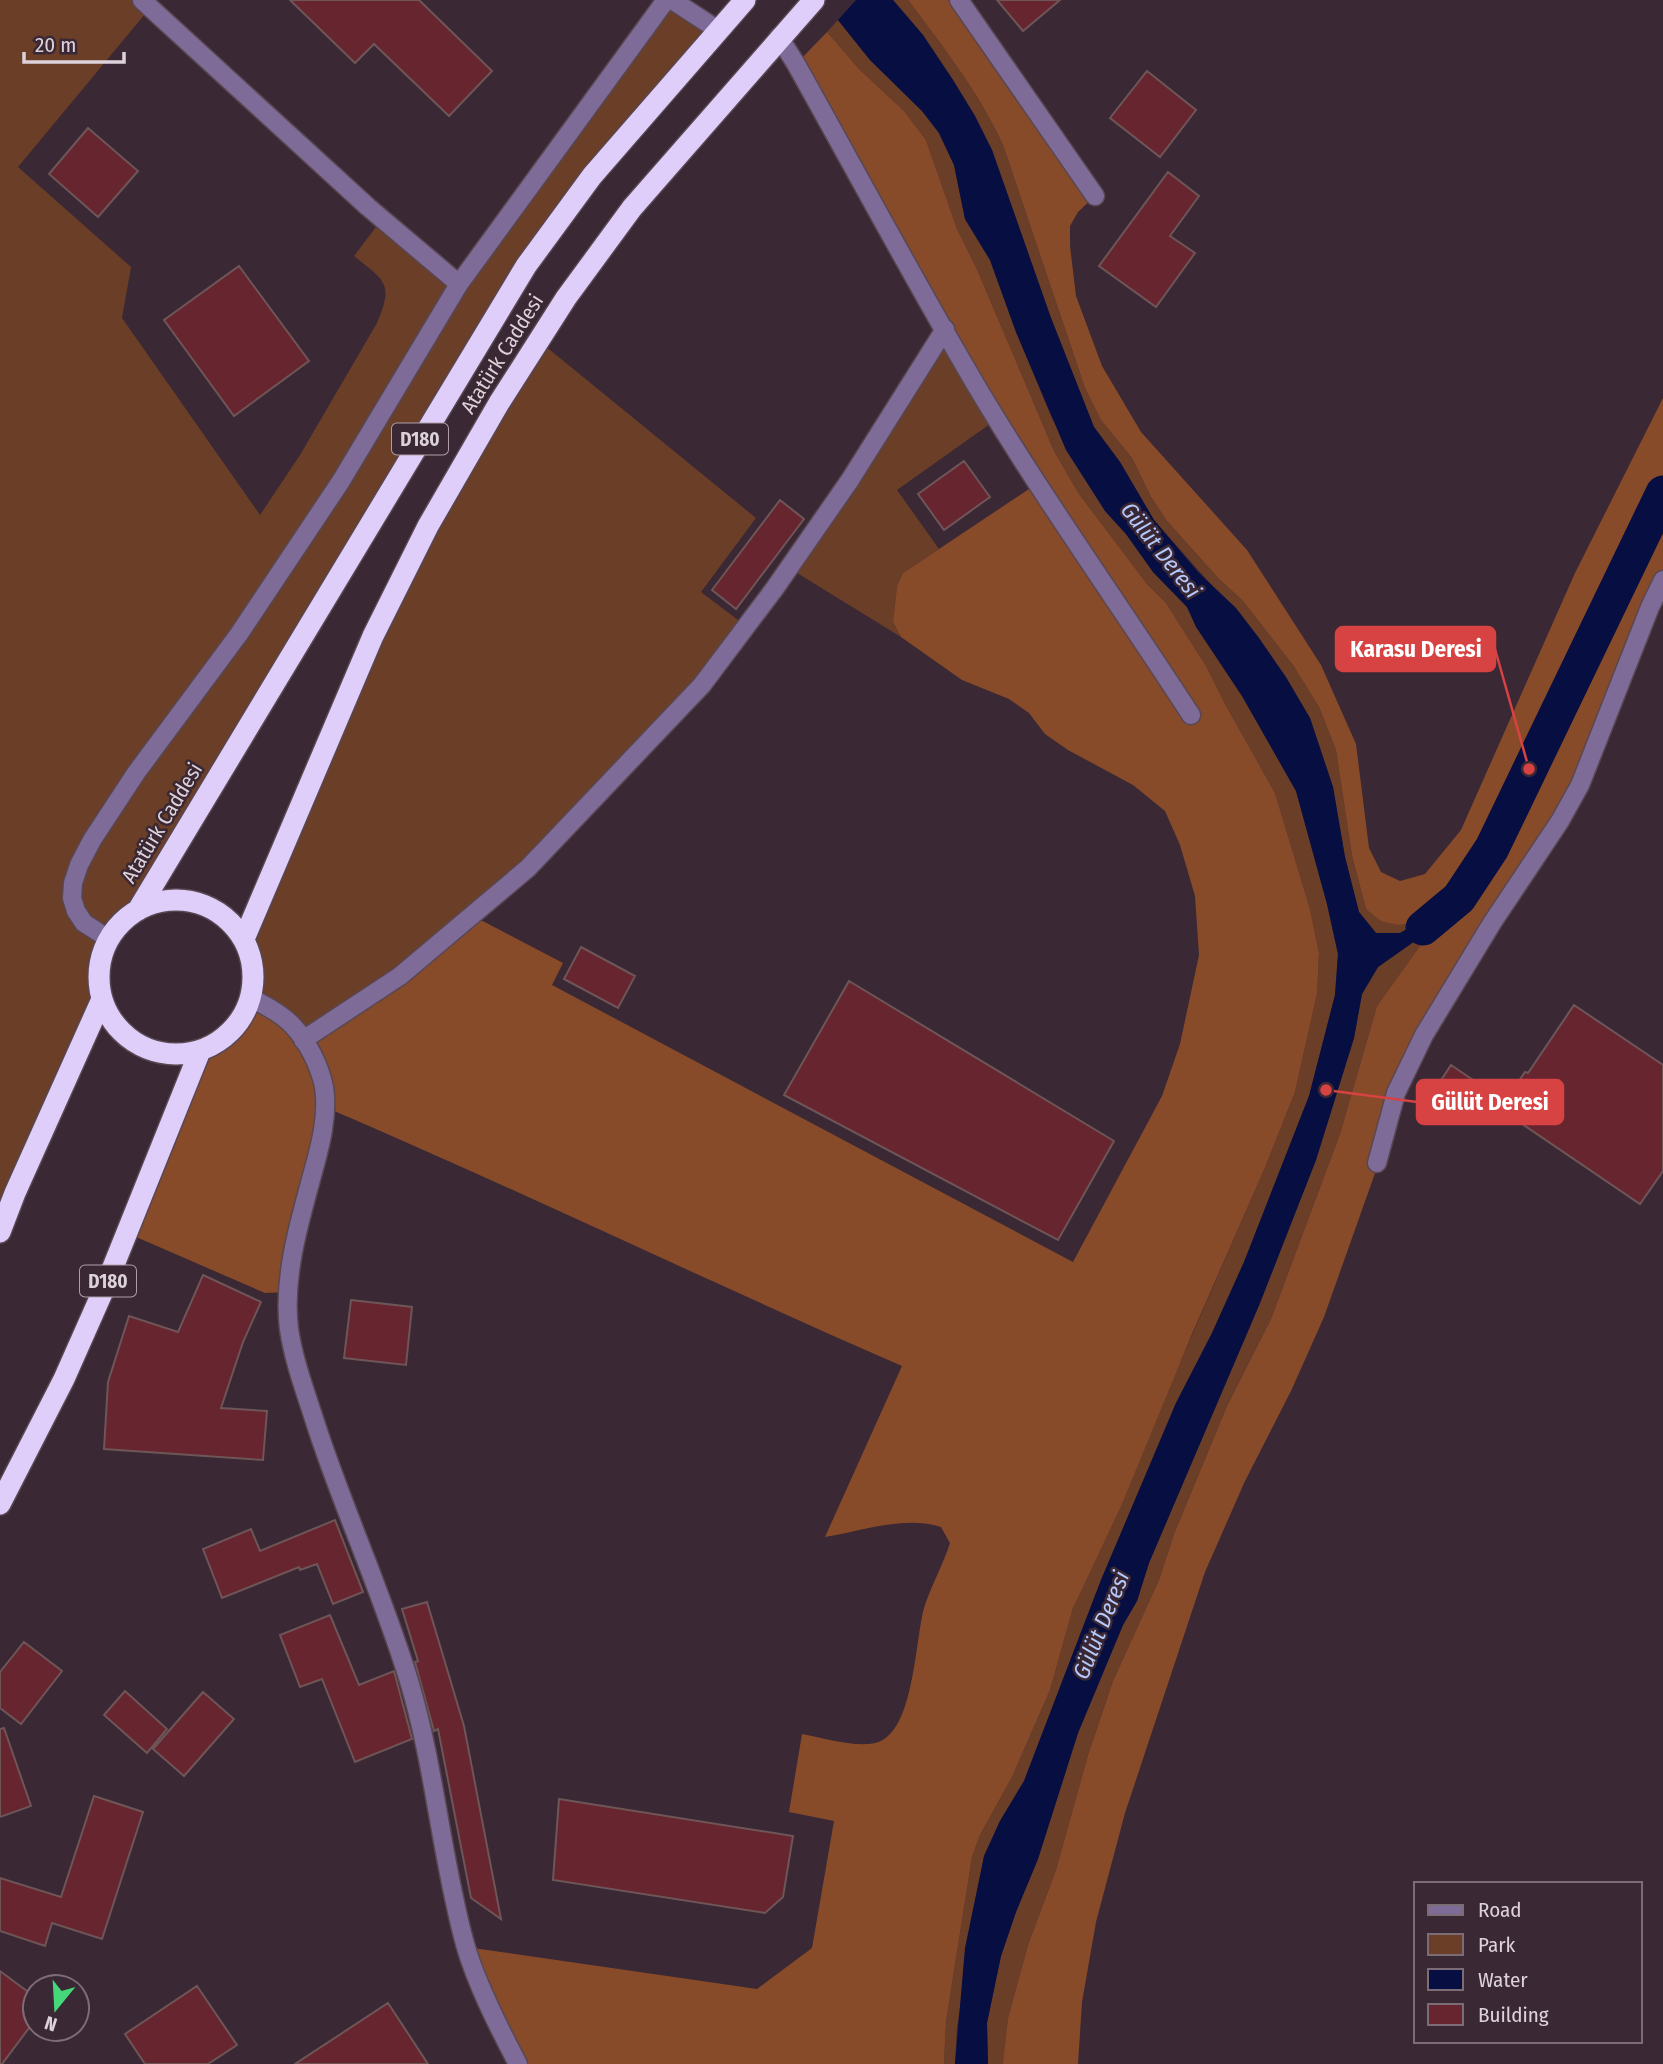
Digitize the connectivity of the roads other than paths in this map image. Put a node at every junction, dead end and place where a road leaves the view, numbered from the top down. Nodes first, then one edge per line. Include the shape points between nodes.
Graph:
1 (142, 0) edge
2 (666, 0) edge
3 (672, 0) edge
4 (745, 0) edge
5 (814, 0) edge
6 (959, 0) edge
7 (718, 30) junction
8 (785, 31) junction
9 (1096, 196) dead end
10 (459, 284) junction
11 (945, 329) junction
12 (1663, 580) edge
13 (1191, 715) dead end
14 (138, 910) junction
15 (109, 939) junction
16 (244, 939) junction
17 (251, 998) junction
18 (102, 999) junction
19 (303, 1040) junction
20 (200, 1051) junction
21 (1377, 1163) dead end
22 (0, 1232) edge
23 (0, 1504) edge
24 (518, 2064) edge

1 - 10 street
2 - 10 street
3 - 7 street
4 - 7 highway, Atatürk Caddesi / D180
5 - 8 highway, Atatürk Caddesi / D180
6 - 9 street
7 - 14 highway, Atatürk Caddesi / D180 via 592,176 526,267
8 - 11 street
8 - 16 highway, Atatürk Caddesi / D180 via 632,208 566,298 499,403 428,526 373,636
10 - 15 street via 341,481 92,840 79,865 72,898 84,923
11 - 13 street via 1070,537
11 - 19 street via 850,480 702,685 528,868 400,976
12 - 21 street via 1580,785 1424,1035 1396,1093
14 - 15 highway, Atatürk Caddesi via 124,919
14 - 16 highway, Atatürk Caddesi via 177,899 197,902 224,916
15 - 18 highway, Atatürk Caddesi via 100,965
16 - 17 highway, Atatürk Caddesi via 253,968
17 - 19 street via 293,1026
17 - 20 highway, Atatürk Caddesi via 227,1036
18 - 20 highway, Atatürk Caddesi via 117,1027 141,1046 170,1054
18 - 22 highway, Atatürk Caddesi
19 - 24 street via 324,1087 325,1107 294,1250 289,1329 323,1446 409,1681 466,1947
20 - 23 highway, D180 via 107,1282

